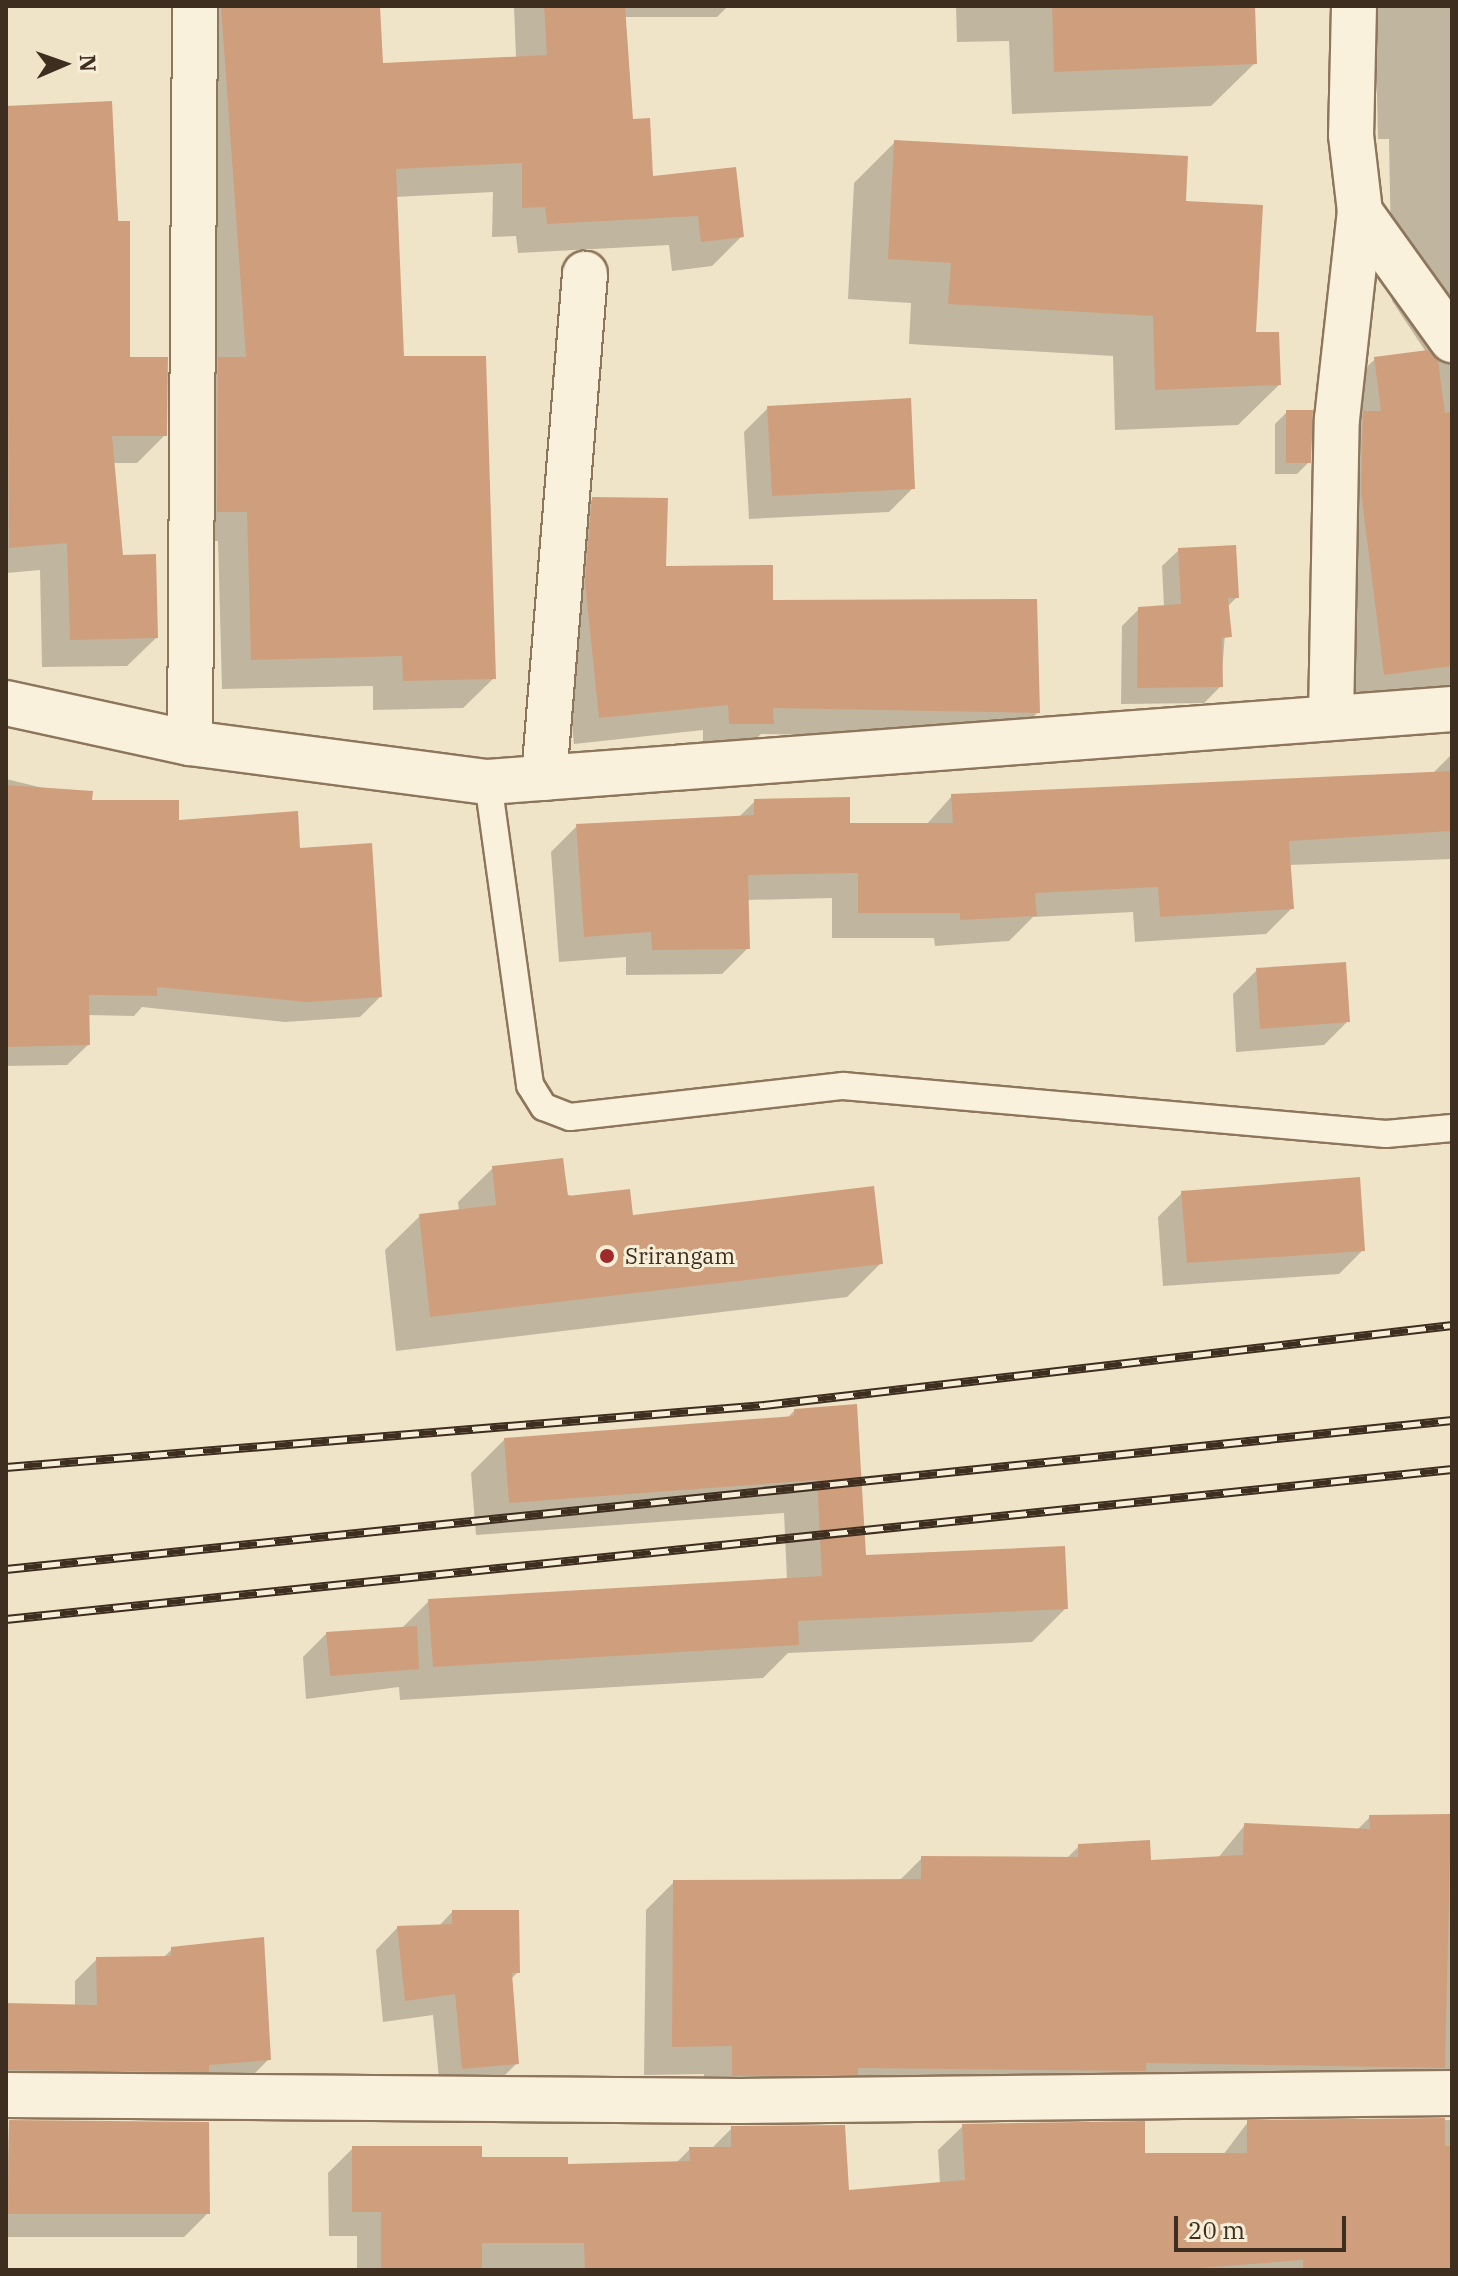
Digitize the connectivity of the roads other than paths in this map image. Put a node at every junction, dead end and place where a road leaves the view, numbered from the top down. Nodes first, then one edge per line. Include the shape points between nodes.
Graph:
1 (195, 6) edge
2 (1354, 6) edge
3 (1360, 212) junction
4 (585, 274) dead end
5 (1452, 340) edge
6 (6, 703) edge
7 (1452, 709) edge
8 (1331, 718) junction
9 (190, 743) junction
10 (544, 778) junction
11 (488, 782) junction
12 (1452, 1128) edge
13 (1452, 2093) edge
14 (6, 2095) edge

1 - 9 street
2 - 3 street via 1351,135
3 - 5 street
3 - 8 street via 1337,419
4 - 10 street
6 - 9 street
7 - 8 street
8 - 10 street
9 - 11 street
10 - 11 street
11 - 12 lane via 530,1085 544,1107 570,1117 843,1086 1386,1134
13 - 14 street via 740,2101

